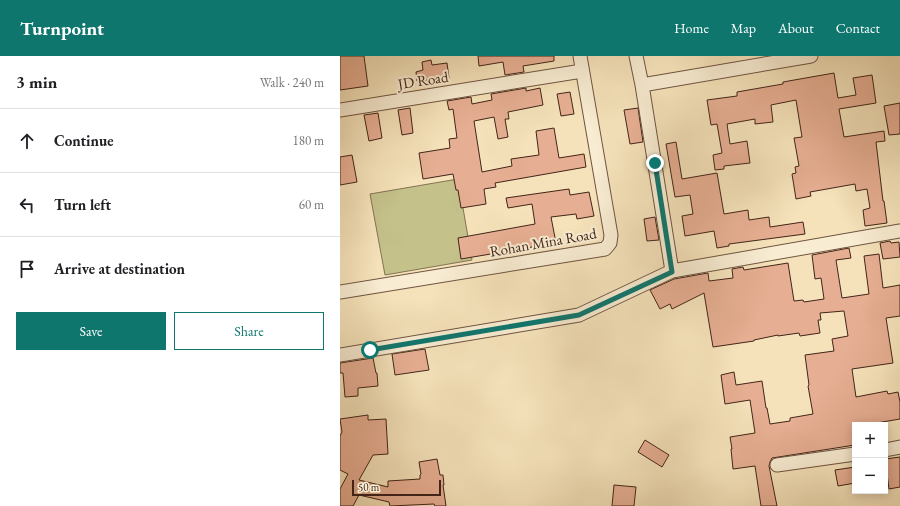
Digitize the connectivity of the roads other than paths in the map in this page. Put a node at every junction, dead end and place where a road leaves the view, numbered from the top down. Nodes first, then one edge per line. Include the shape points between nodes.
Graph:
1 (580, 56) edge
2 (636, 56) edge
3 (811, 56) edge
4 (582, 71) junction
5 (642, 85) junction
6 (340, 110) edge
7 (900, 231) edge
8 (672, 272) junction
9 (340, 292) edge
10 (340, 355) edge
11 (900, 447) edge
12 (888, 449) edge
13 (852, 454) edge
14 (777, 465) dead end

1 - 4 street, Rohan Mina Road
2 - 5 street
3 - 5 street
4 - 6 street, JD Road
4 - 9 street, Rohan Mina Road via 611,235 610,243 605,248
5 - 8 street
7 - 8 street
8 - 10 street via 579,315
11 - 12 street
13 - 14 street

